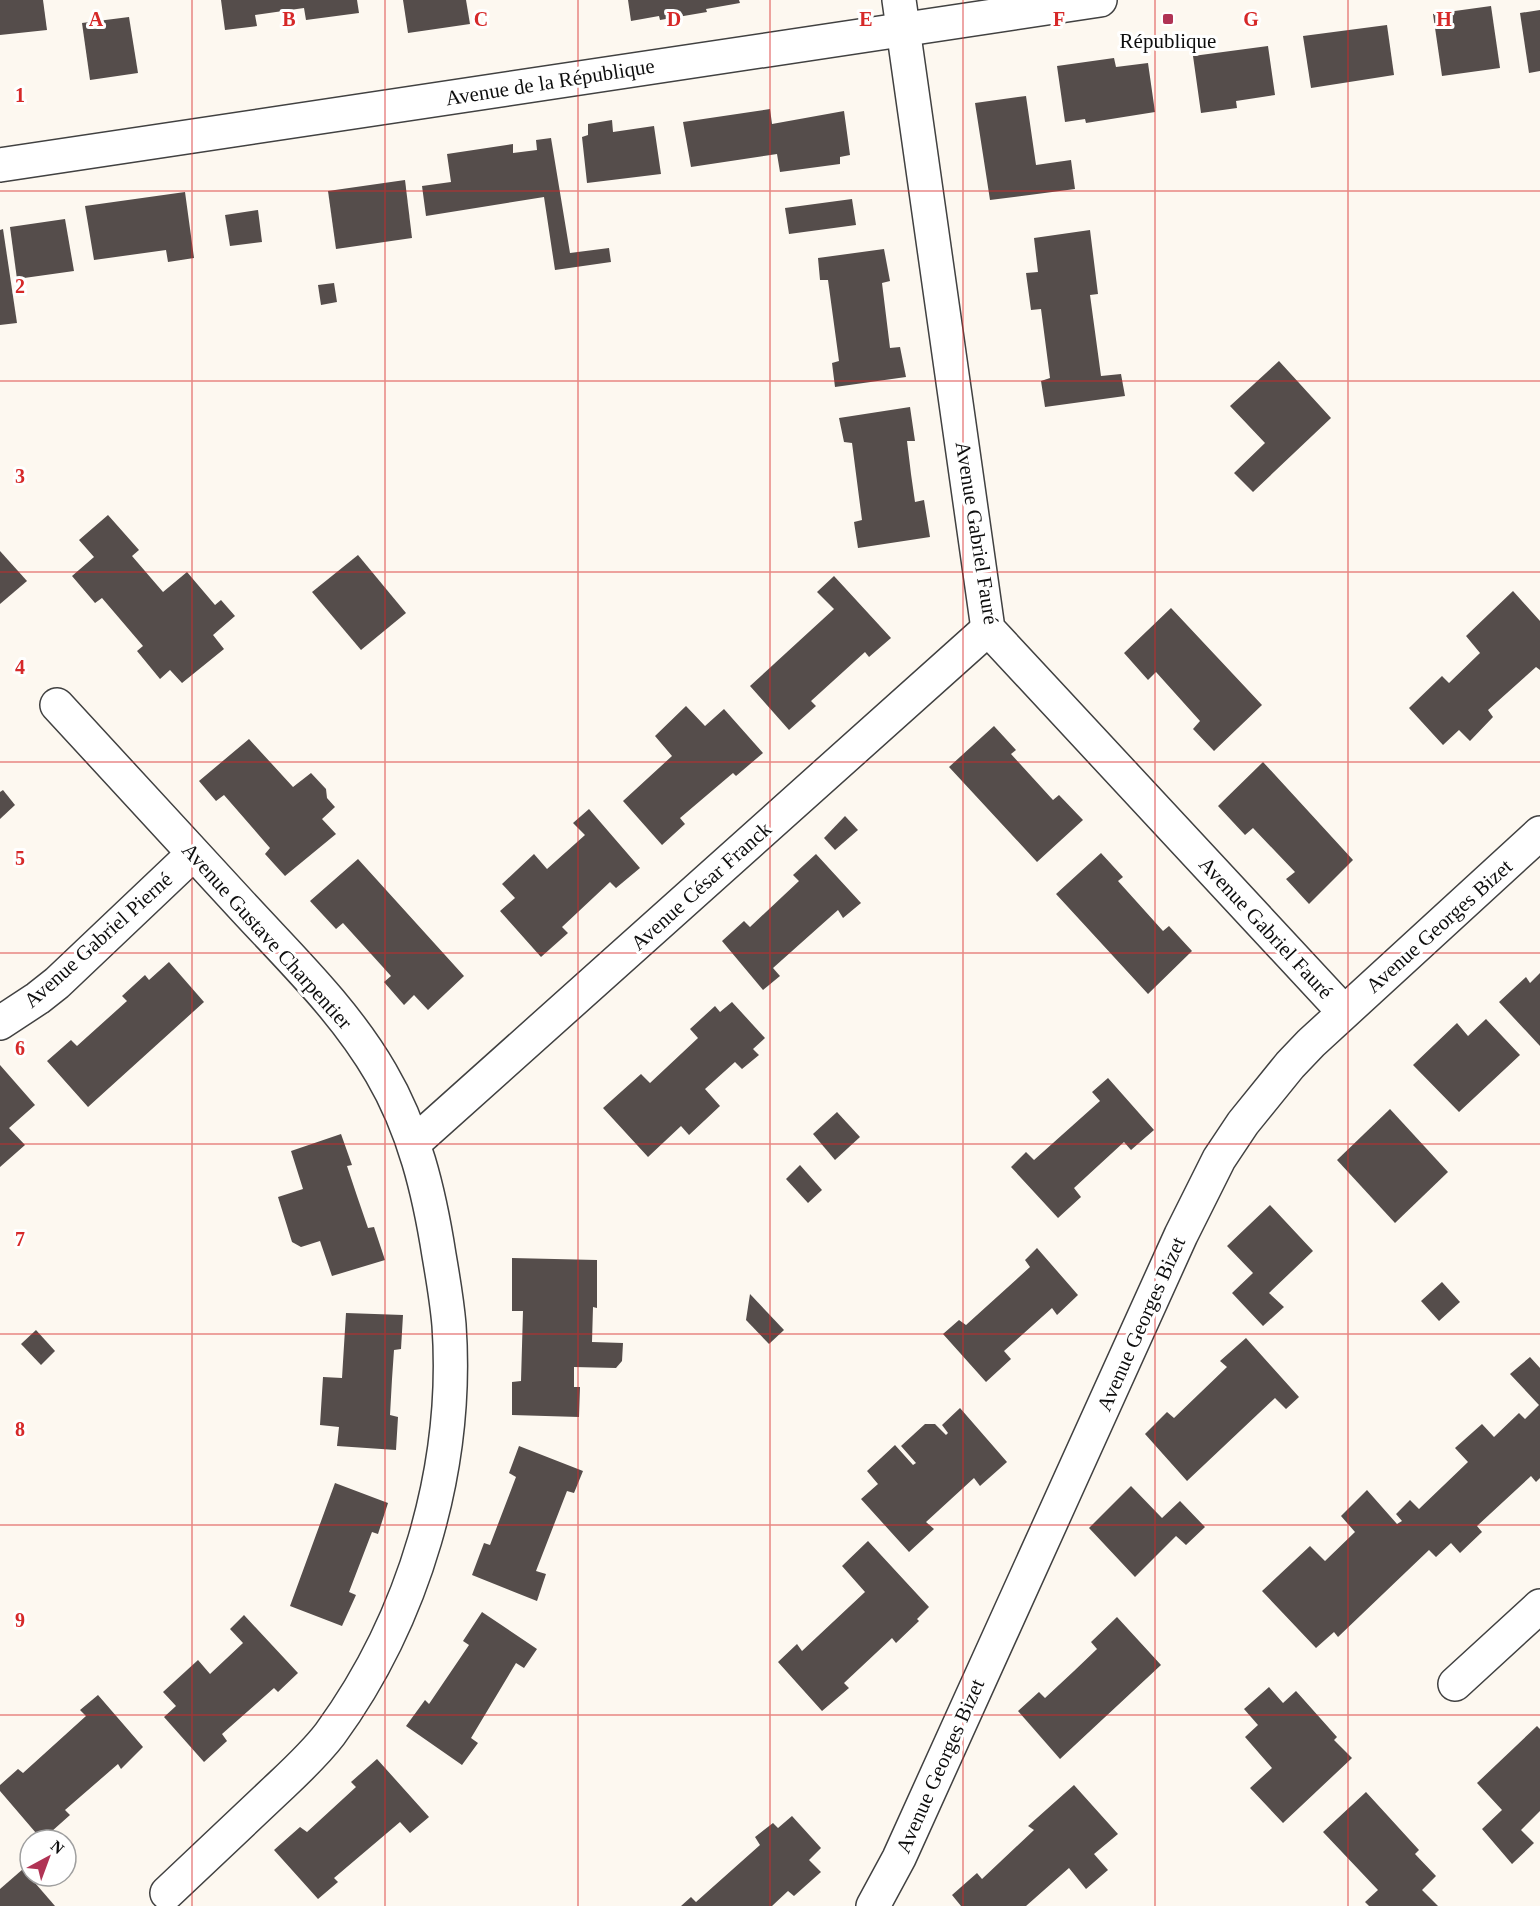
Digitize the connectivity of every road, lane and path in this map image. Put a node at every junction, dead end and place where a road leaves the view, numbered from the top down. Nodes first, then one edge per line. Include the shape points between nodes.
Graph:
1 (1100, 0) edge
2 (901, 14) edge
3 (0, 165) edge
4 (988, 629) junction
5 (57, 705) dead end
6 (1540, 833) edge
7 (193, 854) junction
8 (1344, 1012) junction
9 (0, 1023) edge
10 (414, 1143) junction
11 (1540, 1606) edge
12 (1455, 1684) dead end
13 (166, 1893) dead end
14 (873, 1906) edge

1 - 2 street, Avenue de la République
2 - 3 street, Avenue de la République
2 - 4 street, Avenue Gabriel Fauré
4 - 8 street, Avenue Gabriel Fauré
4 - 10 street, Avenue César Franck
5 - 7 street, Avenue Gustave Charpentier
6 - 8 street, Avenue Georges Bizet
7 - 9 street, Avenue Gabriel Pierné via 57,983
7 - 10 street, Avenue Gustave Charpentier via 335,1007 380,1070
8 - 14 street, Avenue Georges Bizet via 1266,1093 1209,1177 899,1858
10 - 13 street, Avenue Gustave Charpentier via 435,1232 448,1324 450,1371 442,1459 423,1544 394,1624 351,1703 326,1739
11 - 12 street

